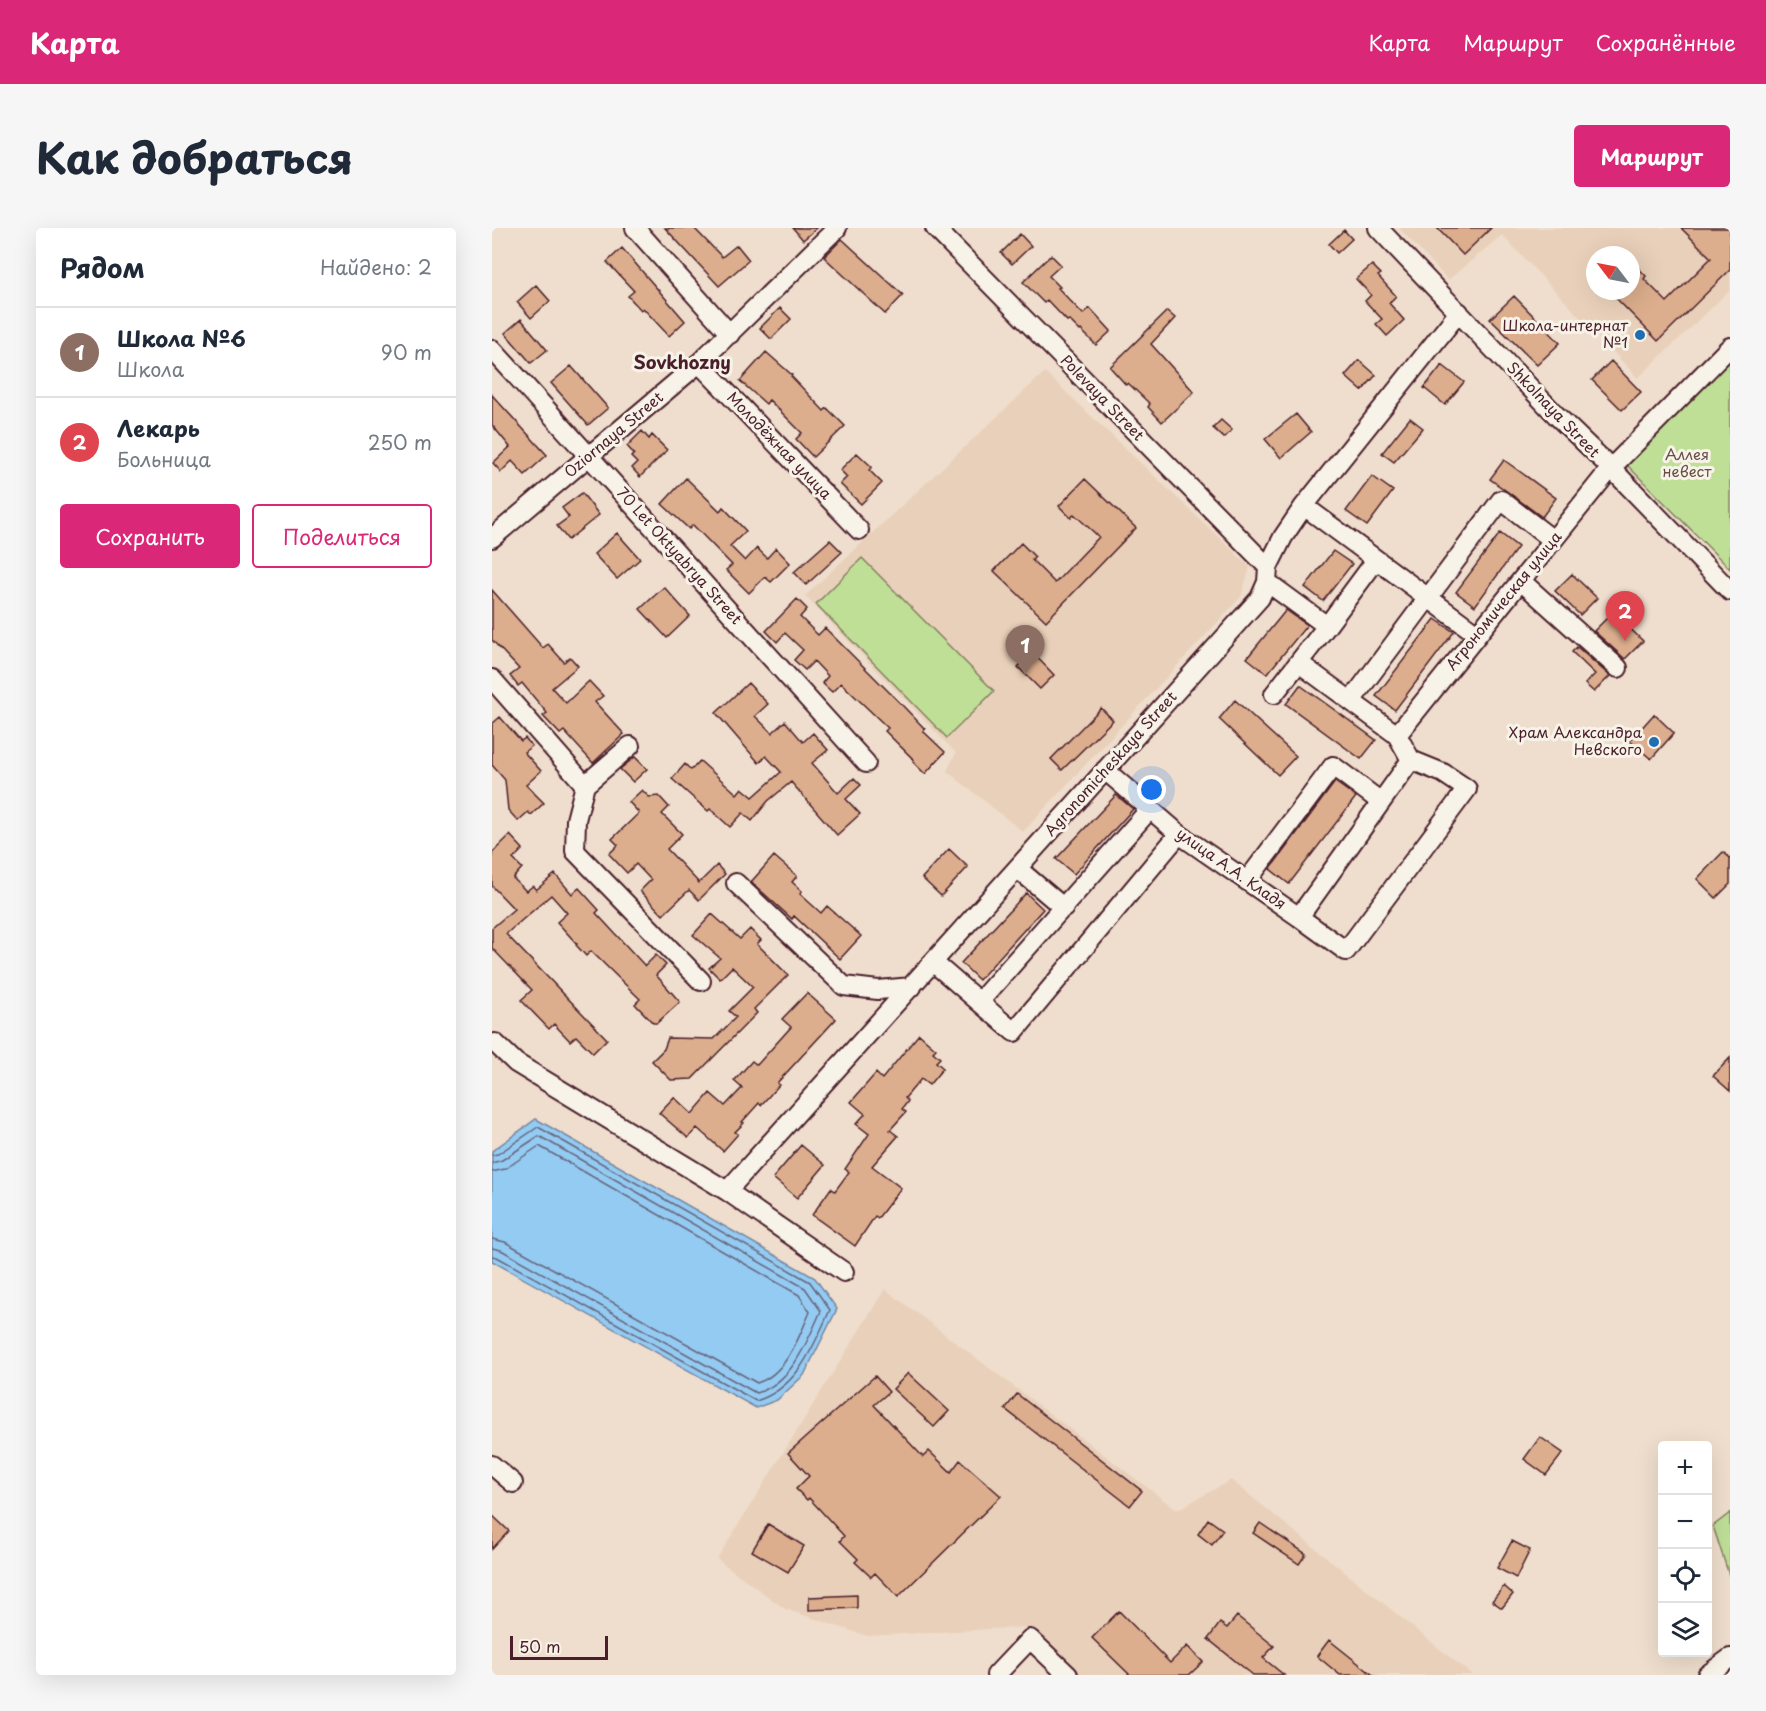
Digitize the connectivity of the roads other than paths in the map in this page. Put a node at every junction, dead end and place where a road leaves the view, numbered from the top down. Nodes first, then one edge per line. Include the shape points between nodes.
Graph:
1 (635, 228) edge
2 (837, 228) edge
3 (935, 228) edge
4 (1378, 228) edge
5 (1459, 312) junction
6 (730, 334) junction
7 (1730, 347) edge
8 (492, 349) edge
9 (699, 363) junction
10 (589, 456) junction
11 (1611, 468) junction
12 (1304, 506) junction
13 (859, 530) dead end
14 (492, 538) edge
15 (1553, 540) junction
16 (1376, 560) junction
17 (1267, 574) junction
18 (1521, 581) junction
19 (1730, 591) edge
20 (1428, 598) junction
21 (1327, 626) junction
22 (1477, 634) junction
23 (1299, 663) junction
24 (1618, 668) dead end
25 (492, 679) edge
26 (1274, 694) dead end
27 (1351, 701) junction
28 (1397, 735) junction
29 (630, 746) dead end
30 (1411, 760) junction
31 (866, 763) dead end
32 (1105, 770) junction
33 (585, 785) junction
34 (1381, 802) junction
35 (1150, 809) junction
36 (1179, 834) junction
37 (1017, 869) junction
38 (1247, 881) junction
39 (736, 883) dead end
40 (1064, 908) junction
41 (1299, 917) junction
42 (934, 963) junction
43 (701, 981) dead end
44 (912, 987) junction
45 (979, 1002) junction
46 (495, 1043) dead end
47 (727, 1191) junction
48 (844, 1272) dead end
49 (492, 1465) edge
50 (513, 1484) dead end
51 (1730, 1658) edge
52 (996, 1675) edge
53 (1068, 1675) edge
54 (1707, 1675) edge

1 - 6 street
2 - 6 street, Oziornaya Street
3 - 17 street, Polevaya Street
4 - 5 street, Shkolnaya Street
5 - 11 street, Shkolnaya Street
5 - 12 street, Agronomicheskaya Street
6 - 9 street, Oziornaya Street
7 - 11 street, Агрономическая улица
8 - 10 street, 70 Let Oktyabrya Street
9 - 10 street, Oziornaya Street
9 - 13 street, Молодёжная улица
10 - 14 street, Oziornaya Street
10 - 31 street, 70 Let Oktyabrya Street
11 - 15 street, Агрономическая улица
11 - 19 street, Shkolnaya Street
12 - 16 street
12 - 17 street, Agronomicheskaya Street via 1283,537
15 - 18 street, Агрономическая улица
15 - 20 street via 1501,500
16 - 20 street
16 - 21 street
17 - 21 street, Polevaya Street
17 - 32 street, Agronomicheskaya Street via 1260,598
18 - 22 street, Агрономическая улица
18 - 24 street
20 - 22 street
20 - 27 street
21 - 23 street
22 - 28 street, Агрономическая улица
23 - 26 street
23 - 27 street
25 - 33 street
27 - 28 street
28 - 30 street
29 - 33 street
30 - 34 street, улица А.А. Кладя
30 - 41 street via 1443,773 1467,789 1346,951
32 - 35 street, улица А.А. Кладя
32 - 37 street, Agronomicheskaya Street
33 - 43 street via 576,820 575,851
34 - 38 street via 1333,766
34 - 41 street, улица А.А. Кладя
35 - 36 street, улица А.А. Кладя
35 - 40 street
36 - 38 street, улица А.А. Кладя
36 - 45 street via 1014,1032
37 - 40 street
37 - 42 street, Agronomicheskaya Street
38 - 41 street, улица А.А. Кладя
39 - 44 street via 844,986 878,990
40 - 45 street
42 - 44 street, Agronomicheskaya Street
42 - 45 street
44 - 47 street, Agronomicheskaya Street
46 - 47 street via 516,1063
47 - 48 street
49 - 50 street
51 - 54 street
52 - 53 street via 1030,1639

